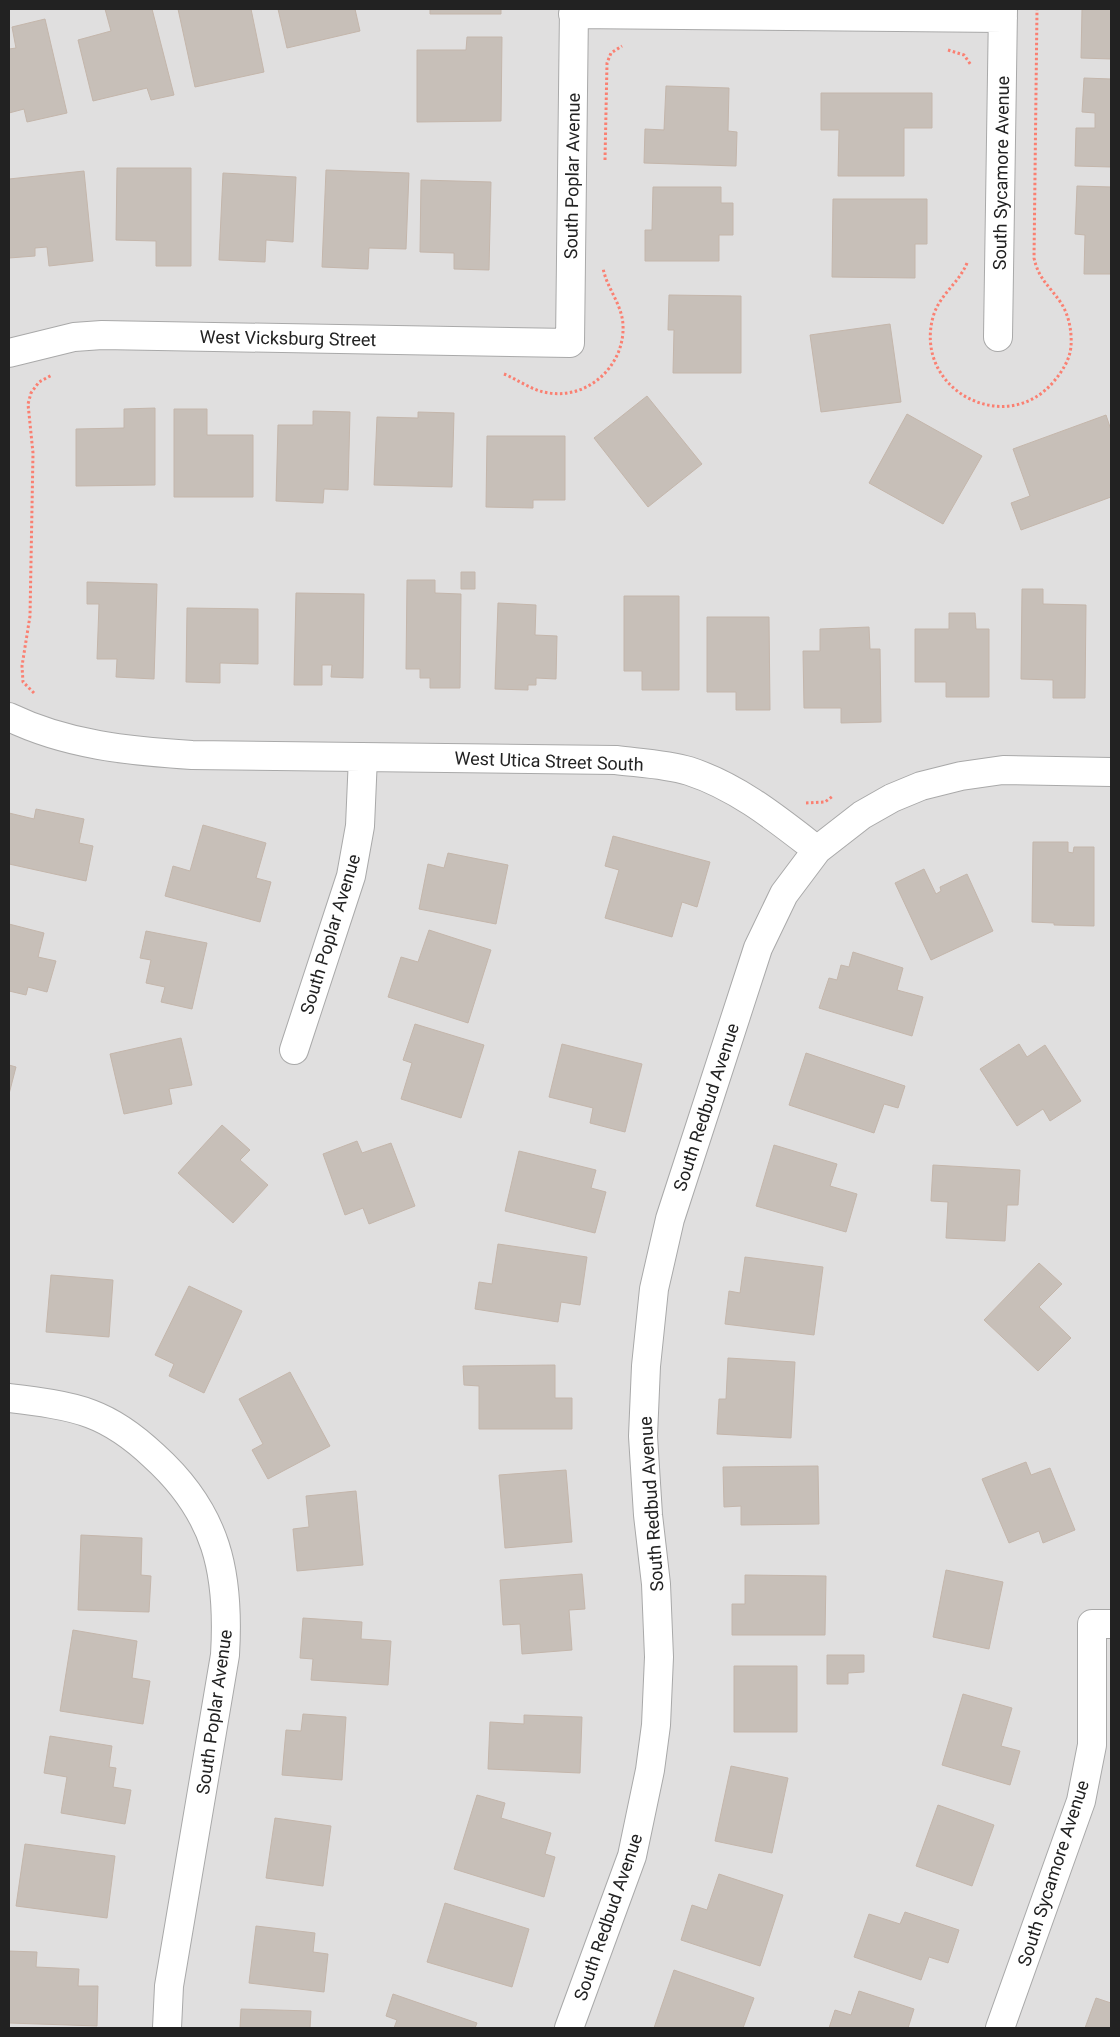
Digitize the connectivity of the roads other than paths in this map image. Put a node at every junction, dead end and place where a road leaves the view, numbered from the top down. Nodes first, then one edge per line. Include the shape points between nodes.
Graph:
1 (574, 11) edge
2 (1003, 13) edge
3 (998, 337) dead end
4 (570, 343) joint
5 (9, 353) edge
6 (9, 718) edge
7 (363, 757) junction
8 (1111, 772) edge
9 (817, 850) junction
10 (294, 1050) dead end
11 (9, 1398) edge
12 (1102, 1624) edge
13 (167, 2028) edge
14 (570, 2028) edge
15 (1000, 2028) edge

1 - 2 street
1 - 4 street, South Poplar Avenue
2 - 3 street, South Sycamore Avenue
4 - 5 street, West Vicksburg Street via 102,335 74,337
6 - 7 street, West Utica Street South via 92,745 142,752
7 - 9 street, West Utica Street South via 616,760 688,770 721,783 757,804
7 - 10 street, South Poplar Avenue via 360,826 350,876
8 - 9 street via 1003,770 922,786 862,815
9 - 14 street, South Redbud Avenue via 784,894 758,948 670,1219 654,1289 643,1436 656,1584 659,1657 656,1725 632,1856
11 - 13 street, South Poplar Avenue via 90,1414 122,1430 171,1471 196,1502 210,1529 221,1565 227,1622 225,1655 170,1986
12 - 15 street, South Sycamore Avenue via 1092,1745 1081,1801

